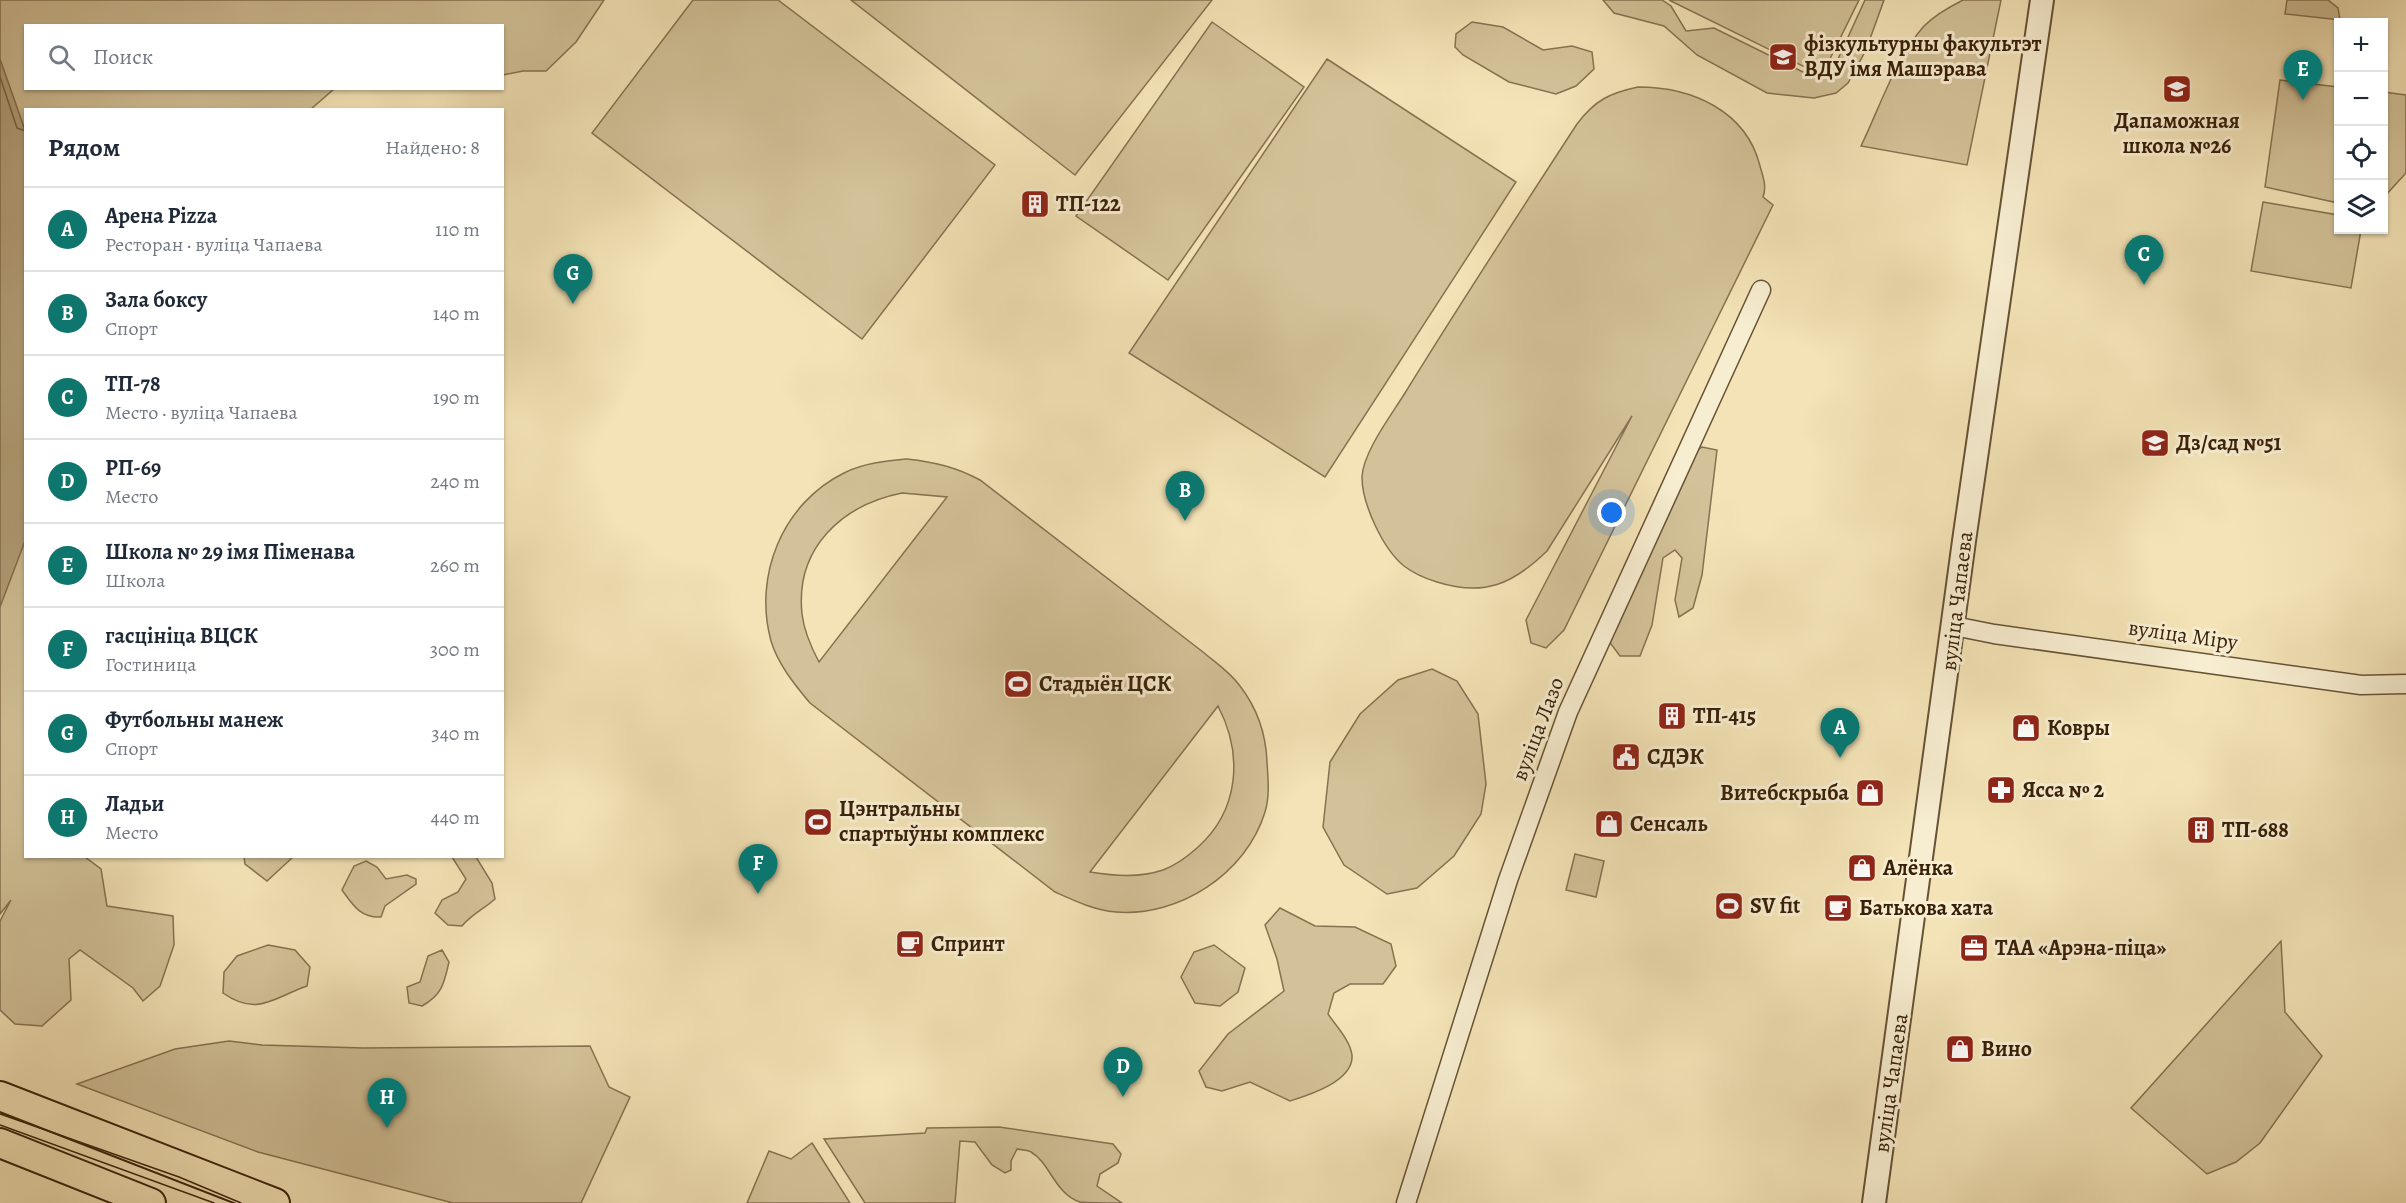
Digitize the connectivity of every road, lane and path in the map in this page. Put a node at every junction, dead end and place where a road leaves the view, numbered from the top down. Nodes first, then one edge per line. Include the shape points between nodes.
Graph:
1 (2042, 0) edge
2 (1761, 290) dead end
3 (1954, 626) junction
4 (2406, 684) edge
5 (0, 1096) edge
6 (7, 1146) edge
7 (239, 1197) edge
8 (152, 1203) edge
9 (275, 1203) edge
10 (1406, 1203) edge
11 (1874, 1203) edge

1 - 3 street, вуліца Чапаева
2 - 10 street, вуліца Лазо via 1568,712 1504,891
3 - 4 street, вуліца Міру via 2361,685
3 - 11 street, вуліца Чапаева
5 - 7 main road
6 - 8 main road
7 - 9 main road

